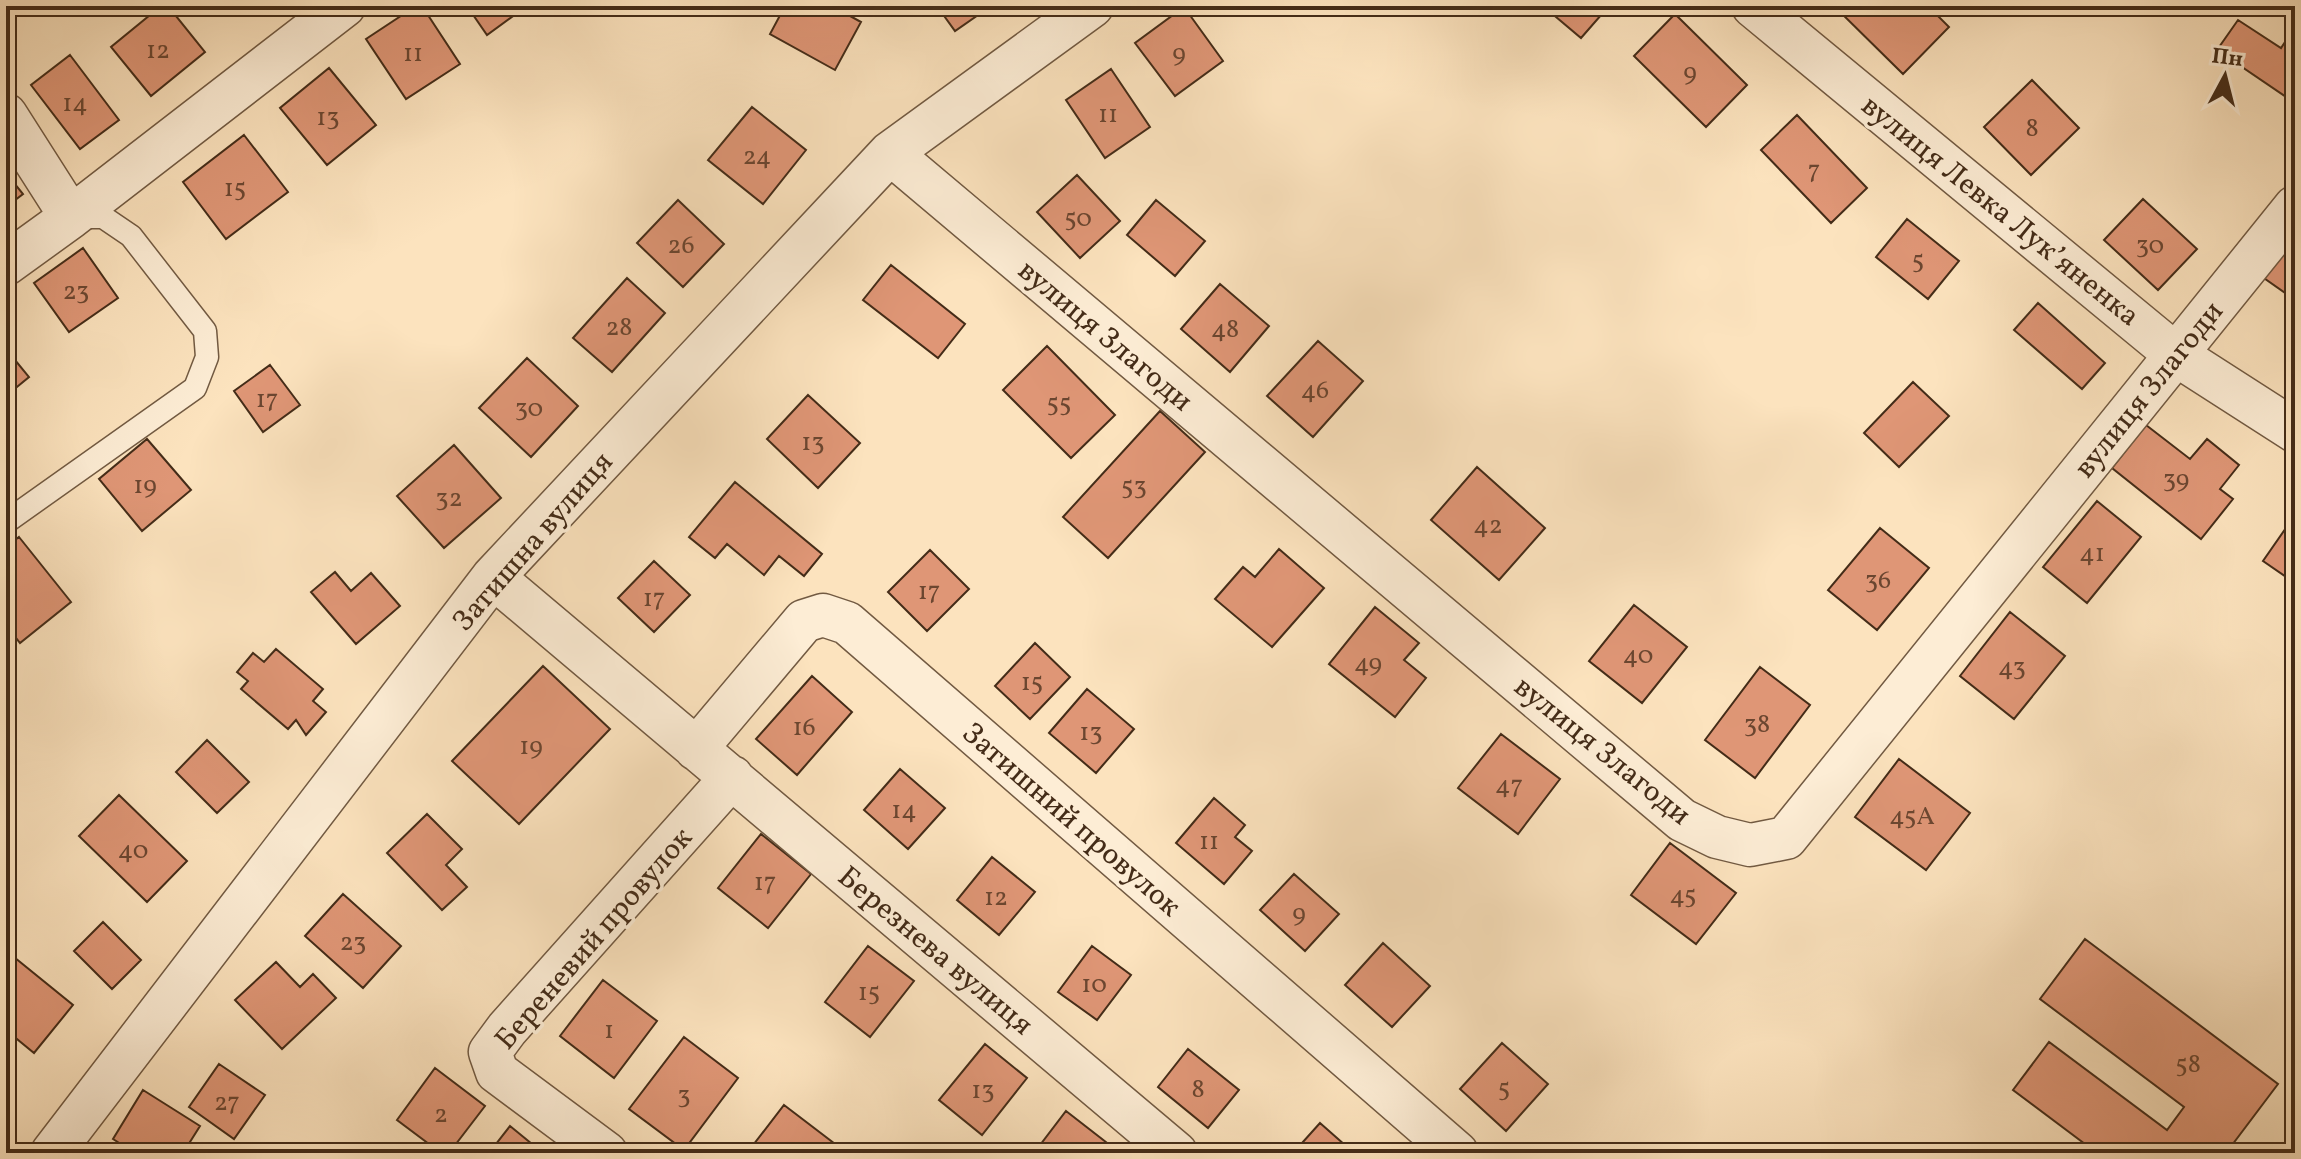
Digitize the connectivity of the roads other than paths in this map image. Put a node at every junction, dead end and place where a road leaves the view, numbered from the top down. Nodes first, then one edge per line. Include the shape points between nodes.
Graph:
1 (344, 6) edge
2 (1092, 6) edge
3 (1753, 6) edge
4 (6, 115) edge
5 (890, 153) junction
6 (2295, 207) edge
7 (71, 217) junction
8 (6, 264) edge
9 (2175, 354) junction
10 (2295, 431) edge
11 (6, 522) edge
12 (493, 577) junction
13 (696, 749) junction
14 (732, 777) junction
15 (52, 1153) edge
16 (606, 1153) edge
17 (1176, 1153) edge
18 (1457, 1153) edge

1 - 7 street
2 - 5 street, Затишна вулиця
3 - 9 street, вулиця Левка Лукʼяненка
4 - 7 street
5 - 9 street, вулиця Злагоди via 1682,820 1750,845 1786,838
5 - 12 street, Затишна вулиця
6 - 9 street, вулиця Злагоди
7 - 8 street
7 - 11 lane via 103,217 131,236 205,331 207,357 195,388
9 - 10 street, вулиця Левка Лукʼяненка
12 - 13 street, Березнева вулиця
12 - 15 street, Затишна вулиця
13 - 14 street, Березнева вулиця
13 - 18 street, Затишний провулок via 804,621 823,615 847,623
14 - 16 street, Береневий провулок via 490,1052 497,1072
14 - 17 street, Березнева вулиця

